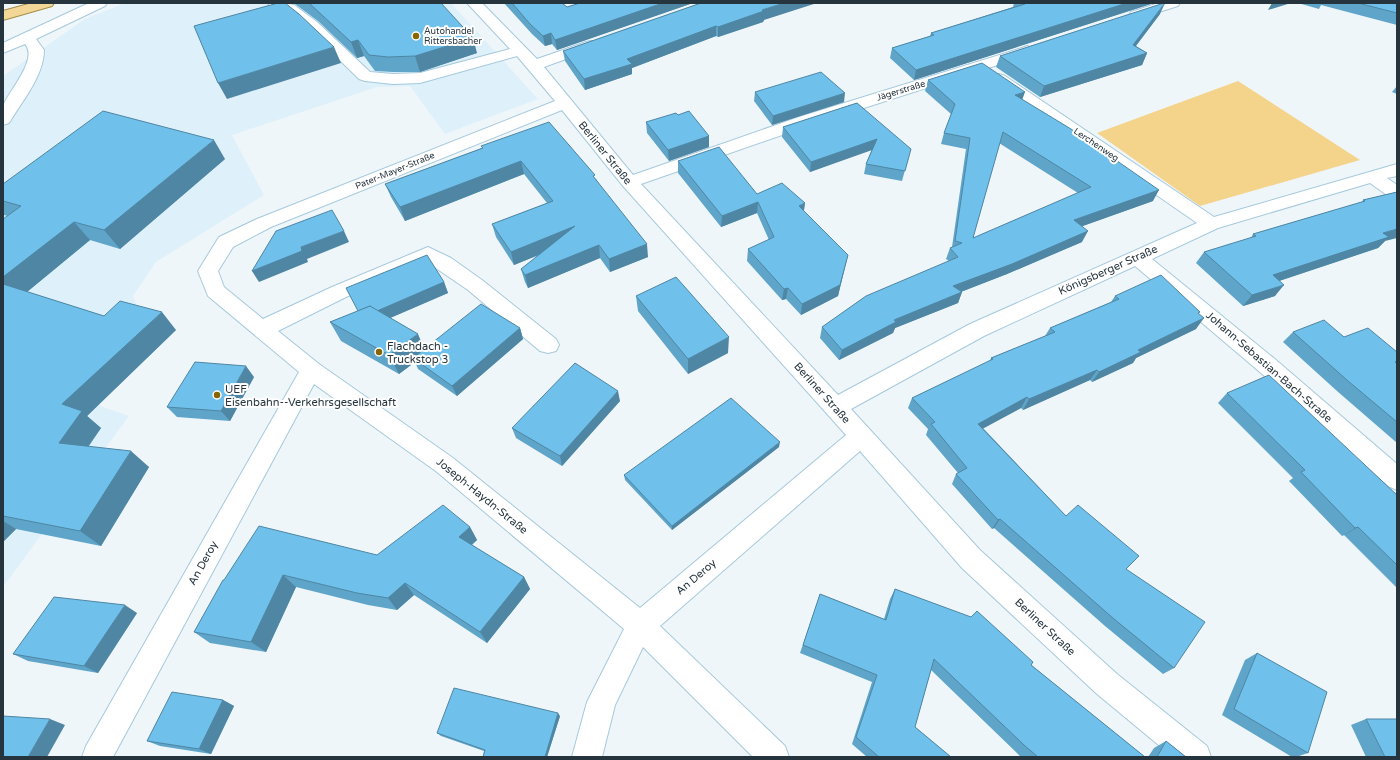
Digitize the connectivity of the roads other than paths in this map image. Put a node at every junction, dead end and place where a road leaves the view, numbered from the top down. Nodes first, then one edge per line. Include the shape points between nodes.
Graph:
1 (47, 3) edge
2 (100, 3) edge
3 (275, 3) edge
4 (474, 3) edge
5 (1173, 3) edge
6 (4, 13) edge
7 (1121, 20) edge
8 (26, 38) junction
9 (601, 42) edge
10 (1040, 47) edge
11 (3, 49) edge
12 (527, 58) junction
13 (981, 66) junction
14 (19, 92) junction
15 (3, 96) edge
16 (565, 103) junction
17 (3, 120) edge
18 (1397, 170) edge
19 (1373, 176) junction
20 (629, 182) junction
21 (1397, 194) edge
22 (1211, 224) junction
23 (226, 242) joint
24 (1137, 257) junction
25 (262, 329) junction
26 (548, 345) dead end
27 (311, 370) junction
28 (835, 407) junction
29 (860, 437) junction
30 (1397, 479) edge
31 (640, 625) junction
32 (97, 757) edge
33 (587, 757) edge
34 (774, 757) edge
35 (1196, 757) edge

1 - 6 main road
2 - 8 street
3 - 12 street via 277,6 289,8 312,25 365,76 393,80 420,78
4 - 12 street, Berliner Straße
5 - 7 street
8 - 11 street
8 - 14 street via 34,46 36,58
9 - 12 street
10 - 13 street, Jägerstraße
12 - 16 street, Berliner Straße
13 - 20 street, Jägerstraße via 805,121
13 - 22 street, Lerchenweg
14 - 15 street
14 - 17 street
16 - 20 street, Berliner Straße
16 - 23 street, Pater-Mayer-Straße via 264,223
18 - 19 street, Königsberger Straße
19 - 21 street
19 - 22 street, Königsberger Straße
20 - 28 street, Berliner Straße
22 - 24 street, Königsberger Straße
23 - 25 street, Joseph-Haydn-Straße via 208,271 215,291
24 - 28 street, Königsberger Straße via 977,330
24 - 30 street, Johann-Sebastian-Bach-Straße via 1236,337
25 - 26 street via 339,292 428,254 469,280
25 - 27 street, Joseph-Haydn-Straße
27 - 31 street, Joseph-Haydn-Straße via 445,464
27 - 32 street, An Deroy
28 - 29 street, Berliner Straße
29 - 31 street, An Deroy
29 - 35 street, Berliner Straße via 971,559 1107,684
31 - 33 street, An Deroy via 601,702
31 - 34 street, Joseph-Haydn-Straße

